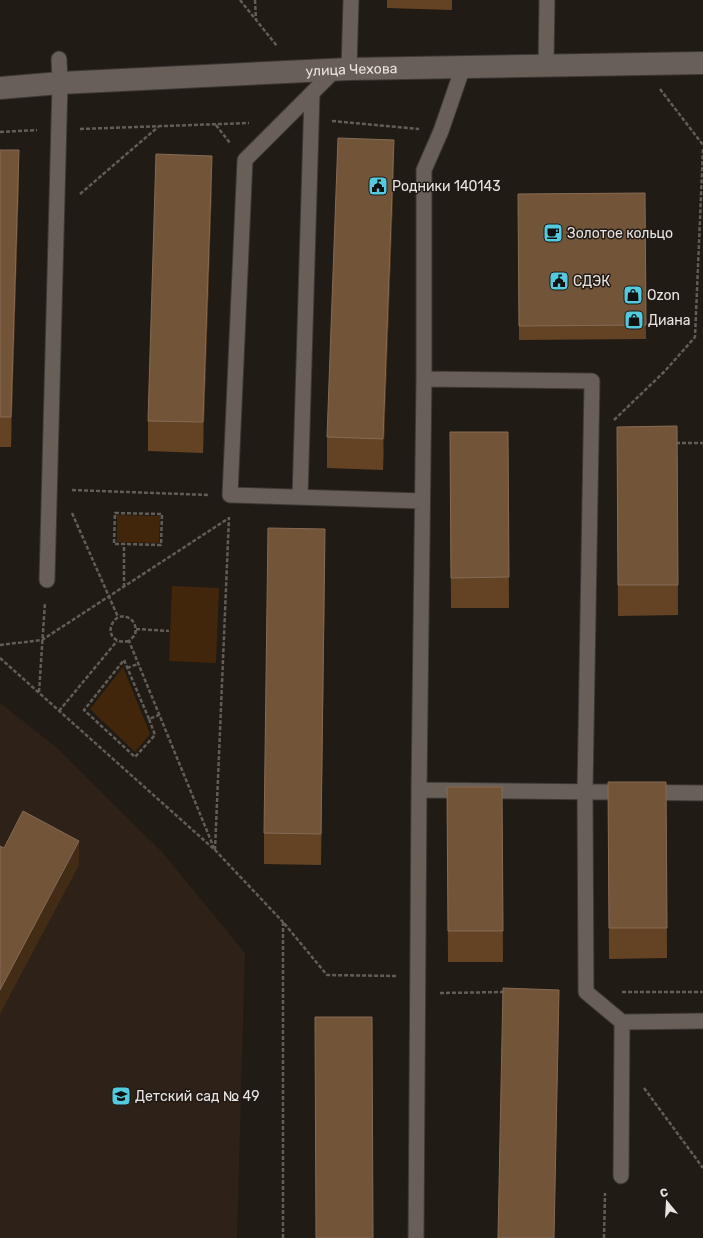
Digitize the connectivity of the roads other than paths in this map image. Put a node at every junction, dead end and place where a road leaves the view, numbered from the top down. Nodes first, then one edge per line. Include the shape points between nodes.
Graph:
1 (351, 0) edge
2 (547, 0) edge
3 (59, 59) dead end
4 (703, 63) edge
5 (546, 65) junction
6 (463, 67) junction
7 (343, 69) junction
8 (60, 83) junction
9 (0, 88) edge
10 (312, 94) junction
11 (424, 379) junction
12 (300, 497) junction
13 (422, 501) junction
14 (47, 580) road end
15 (419, 790) junction
16 (585, 791) junction
17 (703, 793) edge
18 (703, 1021) edge
19 (622, 1022) junction
20 (621, 1176) road end
21 (416, 1238) edge

1 - 7 lane
2 - 5 lane
3 - 8 lane
4 - 5 street, улица Чехова
5 - 6 street, улица Чехова
6 - 7 street, улица Чехова
6 - 11 lane via 441,131 424,170
7 - 8 street, улица Чехова
7 - 10 lane
8 - 9 street, улица Чехова
8 - 14 lane via 56,490
10 - 12 lane
10 - 12 lane via 244,160 230,495
11 - 13 lane
11 - 16 lane via 592,381
12 - 13 lane
13 - 15 lane
15 - 16 lane
15 - 21 lane
16 - 17 lane
16 - 19 lane via 586,992
18 - 19 lane
19 - 20 lane

